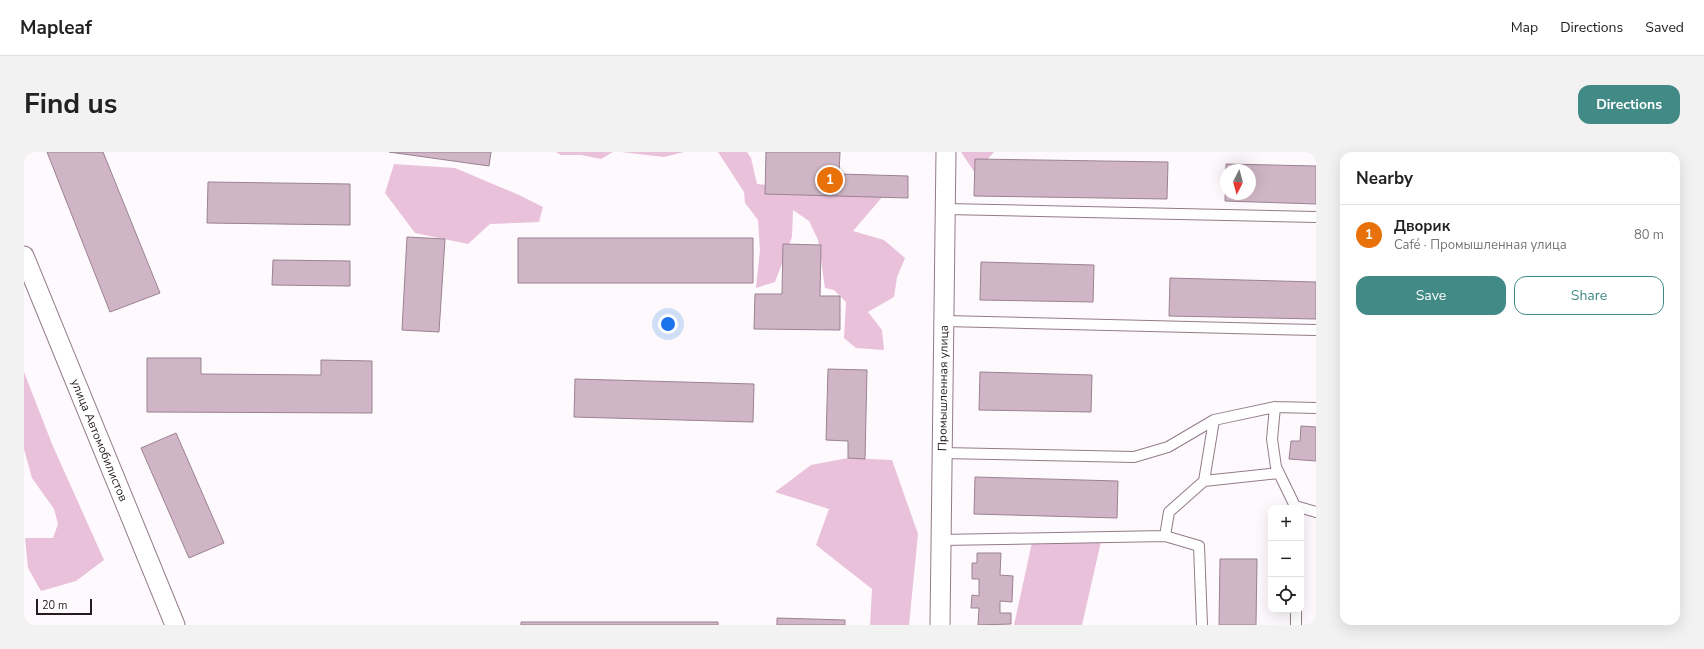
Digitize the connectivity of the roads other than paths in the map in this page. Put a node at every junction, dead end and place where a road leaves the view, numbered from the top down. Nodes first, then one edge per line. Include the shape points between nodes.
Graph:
1 (946, 152) edge
2 (946, 209) junction
3 (1316, 218) edge
4 (24, 256) edge
5 (944, 321) junction
6 (1316, 330) edge
7 (1275, 407) junction
8 (1316, 408) edge
9 (1214, 420) junction
10 (942, 453) junction
11 (1279, 473) junction
12 (1204, 481) junction
13 (1294, 505) edge
14 (1304, 509) edge
15 (1316, 512) edge
16 (1165, 536) junction
17 (941, 540) junction
18 (1296, 613) edge
19 (175, 625) edge
20 (940, 625) edge
21 (1202, 625) edge
22 (1296, 625) edge

1 - 2 street, Промышленная улица
2 - 3 lane
2 - 5 street, Промышленная улица
4 - 19 street, улица Автомобилистов
5 - 6 lane
5 - 10 street, Промышленная улица
7 - 8 lane
7 - 9 lane
7 - 11 lane via 1272,439
9 - 10 lane via 1168,448 1134,457
9 - 12 lane
10 - 17 street, Промышленная улица
11 - 12 lane
11 - 13 lane
12 - 16 lane via 1169,512
14 - 15 lane
16 - 17 lane
16 - 21 lane via 1199,546
17 - 20 street, Промышленная улица
18 - 22 lane

